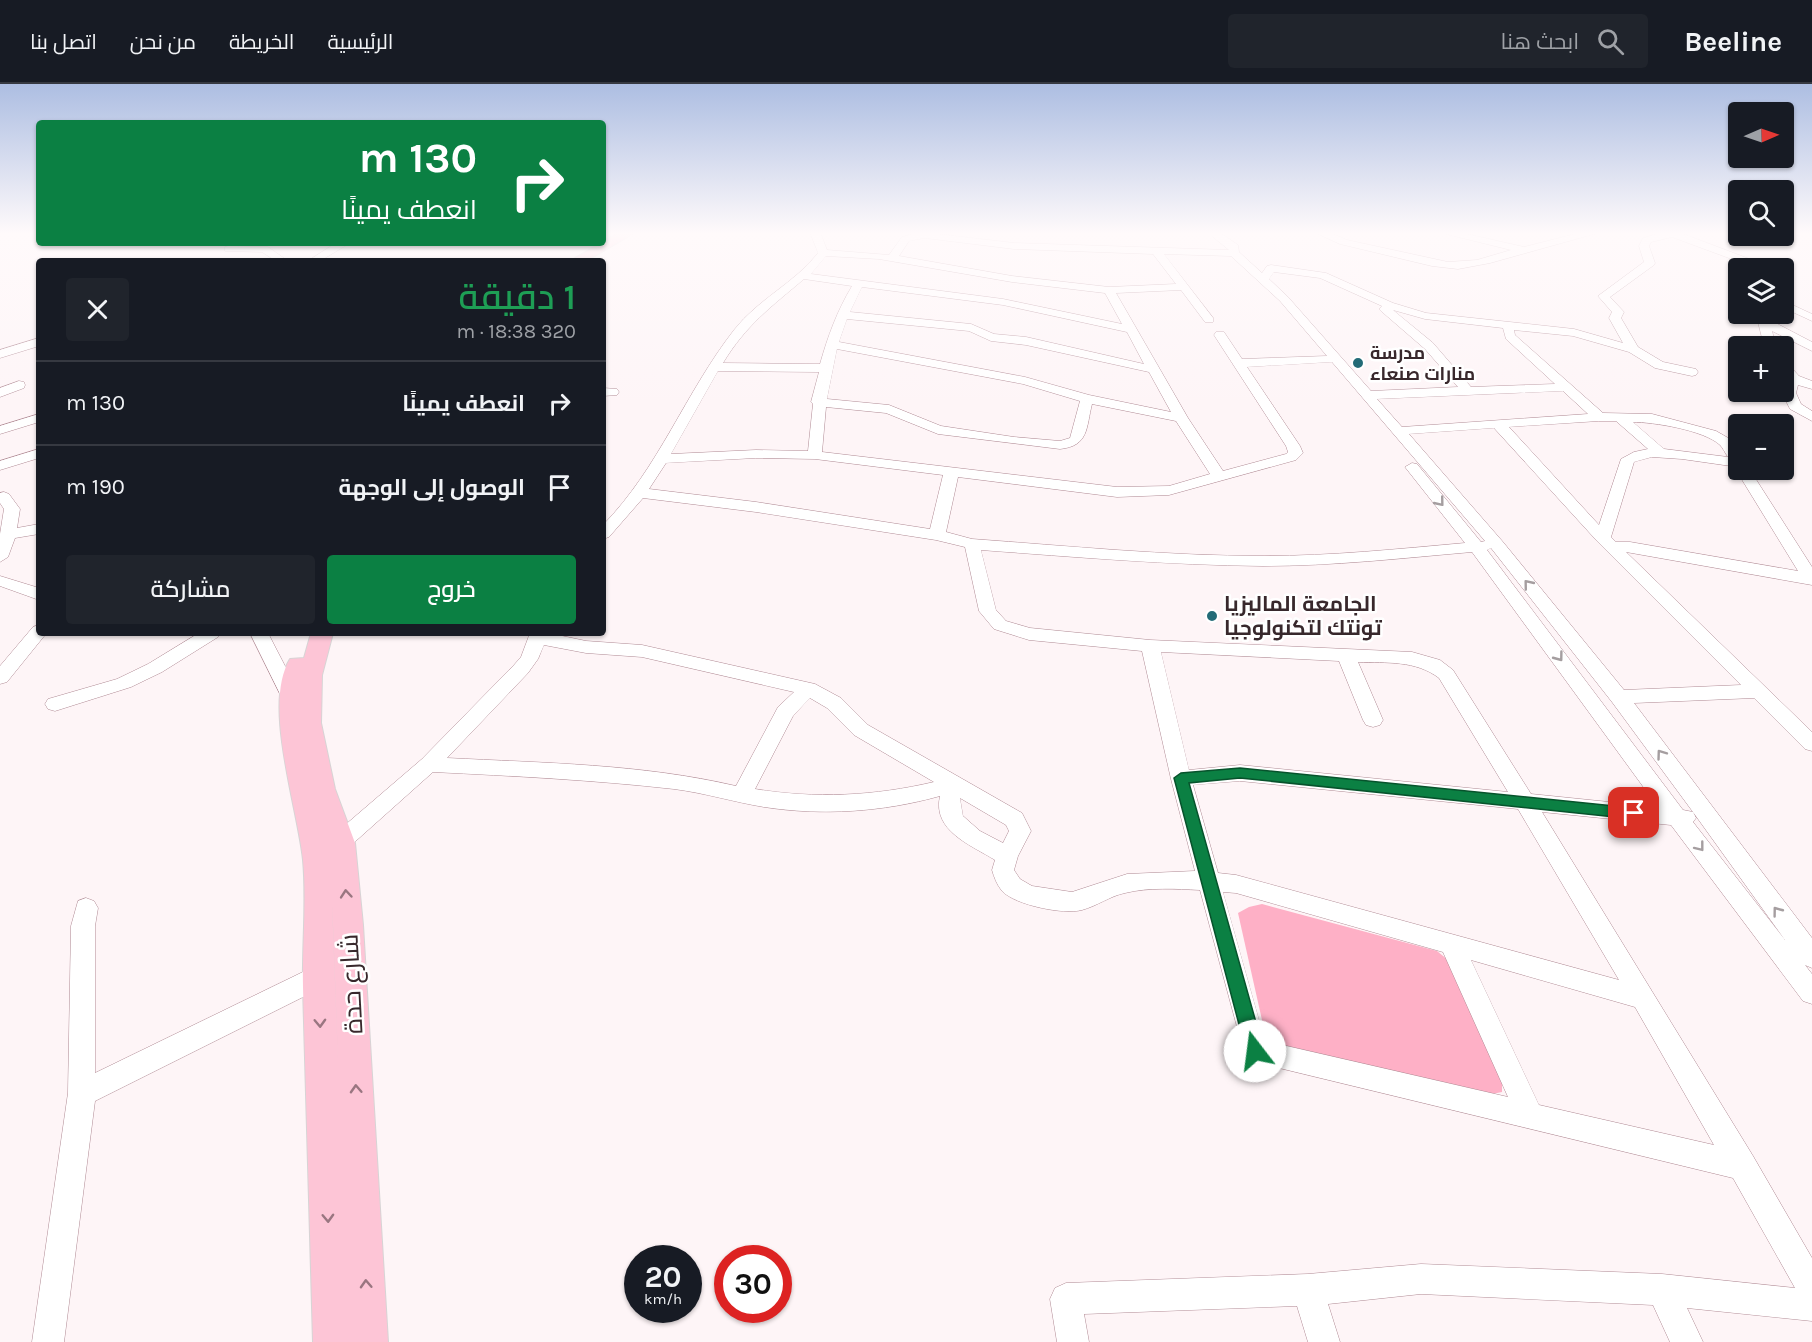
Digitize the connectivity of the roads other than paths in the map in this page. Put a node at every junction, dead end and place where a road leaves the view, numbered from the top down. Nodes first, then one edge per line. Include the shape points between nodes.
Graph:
1 (1108, 290) edge
2 (784, 291) edge
3 (855, 291) edge
4 (917, 291) edge
5 (1007, 291) edge
6 (1187, 291) edge
7 (1270, 291) edge
8 (1272, 291) edge
9 (1357, 291) edge
10 (1611, 291) edge
11 (1003, 302) junction
12 (1385, 309) dead end
13 (1794, 309) edge
14 (842, 315) junction
15 (1812, 318) edge
16 (1209, 320) dead end
17 (1773, 324) edge
18 (1510, 327) junction
19 (1133, 330) junction
20 (1220, 335) dead end
21 (36, 343) edge
22 (831, 344) junction
23 (1812, 347) edge
24 (1633, 349) junction
25 (0, 354) edge
26 (1327, 360) junction
27 (1240, 363) junction
28 (716, 367) junction
29 (824, 368) junction
30 (1155, 370) junction
31 (1692, 372) dead end
32 (1794, 379) edge
33 (19, 385) dead end
34 (1812, 385) edge
35 (1565, 387) junction
36 (1468, 392) junction
37 (0, 393) edge
38 (1368, 395) junction
39 (1087, 399) junction
40 (818, 402) junction
41 (1793, 402) edge
42 (1599, 417) junction
43 (1619, 417) junction
44 (1812, 417) edge
45 (1181, 418) junction
46 (36, 419) edge
47 (1498, 423) junction
48 (0, 430) edge
49 (1396, 431) junction
50 (1728, 447) edge
51 (1660, 453) junction
52 (36, 454) edge
53 (815, 455) junction
54 (660, 459) junction
55 (1728, 461) edge
56 (0, 466) edge
57 (951, 473) junction
58 (1219, 476) junction
59 (1749, 480) edge
60 (641, 493) junction
61 (1, 497) edge
62 (36, 529) edge
63 (606, 531) edge
64 (8, 534) junction
65 (937, 535) junction
66 (1608, 543) junction
67 (972, 544) junction
68 (1497, 545) junction
69 (1476, 546) junction
70 (0, 556) edge
71 (1811, 579) edge
72 (0, 581) edge
73 (36, 593) edge
74 (1534, 623) junction
75 (1559, 623) junction
76 (36, 635) edge
77 (207, 636) edge
78 (261, 636) edge
79 (306, 636) edge
80 (321, 636) edge
81 (538, 636) edge
82 (1150, 646) junction
83 (1346, 655) junction
84 (0, 678) edge
85 (299, 684) junction
86 (808, 689) junction
87 (1759, 691) junction
88 (1619, 697) junction
89 (55, 704) dead end
90 (1373, 720) dead end
91 (302, 734) junction
92 (1812, 744) edge
93 (429, 764) junction
94 (1181, 778) junction
95 (955, 784) junction
96 (742, 795) junction
97 (1526, 803) junction
98 (1677, 817) junction
99 (1709, 820) junction
100 (341, 843) junction
101 (1007, 856) junction
102 (317, 861) junction
103 (1209, 881) junction
104 (86, 908) dead end
105 (1452, 945) junction
106 (1810, 953) edge
107 (350, 966) junction
108 (318, 977) junction
109 (1812, 993) edge
110 (1643, 999) junction
111 (82, 1093) junction
112 (1530, 1115) junction
113 (1743, 1166) junction
114 (1812, 1288) edge
115 (1308, 1290) junction
116 (1662, 1290) junction
117 (1812, 1305) edge
118 (48, 1342) edge
119 (333, 1342) edge
120 (368, 1342) edge
121 (1073, 1342) edge
122 (1324, 1342) edge
123 (1687, 1342) edge

1 - 19 street
2 - 28 street via 739,332
3 - 14 street
4 - 11 street
5 - 11 street
6 - 16 street
7 - 26 street
8 - 38 street
9 - 18 street via 1425,316
10 - 24 street via 1604,296 1618,312 1616,318
11 - 19 street
12 - 36 street via 1429,346
13 - 15 street
14 - 22 street
14 - 30 street via 971,328 991,337
17 - 23 street
18 - 24 street via 1557,330
18 - 35 street via 1510,336
19 - 30 street
20 - 27 street
21 - 25 street
22 - 29 street
22 - 39 street via 1015,378
24 - 31 street via 1659,365
26 - 27 street
26 -> 69 street
27 - 58 street via 1296,453
28 - 29 street
28 - 54 street
29 - 40 street
30 - 45 street
32 - 34 street
33 - 37 street
35 - 36 street
35 - 42 street
36 - 38 street
38 - 49 street
39 - 40 street via 1076,440 1060,445 938,430 889,409
39 - 45 street
40 - 53 street
41 - 44 street
42 - 43 street
42 - 47 street
43 - 50 street via 1652,418 1710,434
43 - 51 street
45 - 58 street
46 - 48 street
47 - 49 street
47 - 66 street
49 - 68 street
51 - 55 street
51 - 66 street via 1628,459
52 - 56 street
53 - 54 street
53 - 57 street
54 - 60 street
57 - 58 street via 1117,492 1169,490
57 - 65 street
59 - 71 street
60 - 63 street
60 - 65 street
61 - 64 street via 12,509
62 - 64 street
64 - 70 street
65 - 67 street
66 - 71 street
66 - 87 street
67 - 69 street via 1171,559 1265,561 1354,558
67 - 82 street via 988,611 1000,625 1029,634
68 - 69 street
75 -> 68 street
69 - 74 street
72 - 73 street
74 - 75 street
74 -> 98 street
75 - 88 street
76 - 84 street
77 - 89 street via 124,683
78 - 85 street
79 - 85 main road, شارع حدة
80 - 85 main road, شارع حدة
81 - 86 street via 586,646 642,651
81 - 93 street via 521,669
82 - 83 street
82 - 94 street
83 - 90 street
83 - 97 street via 1412,658 1433,664 1446,674
85 - 91 main road, شارع حدة
86 - 95 street via 834,703 861,730
86 - 96 street via 785,712
87 - 88 street
87 - 92 street
99 -> 88 street
91 - 100 main road, شارع حدة
91 - 102 main road, شارع حدة
93 - 96 street via 682,782
93 - 100 street
94 - 97 street via 1240,773
94 - 103 street
95 - 96 street via 898,799 850,803 767,800
95 - 101 street via 948,797 951,816 962,830
95 - 101 street via 1014,819 1020,831
97 - 98 street
97 - 110 street
98 - 99 street
98 -> 109 street
106 -> 99 street
100 - 102 street
107 -> 100 main road, شارع حدة
101 - 103 street via 1003,870 1012,886 1054,900 1079,901 1116,884
102 - 108 main road, شارع حدة
103 - 105 street via 1236,885
103 - 112 street via 1255,1051
104 - 111 street
105 - 110 street
105 - 112 street
107 - 108 main road
120 -> 107 main road, شارع حدة
108 - 111 street
108 -> 119 main road, شارع حدة
110 - 113 street
111 - 118 street
112 - 113 street
113 - 114 street
115 - 116 street via 1421,1279
115 - 121 street via 1066,1299
115 - 122 street
116 - 117 street
116 - 123 street

